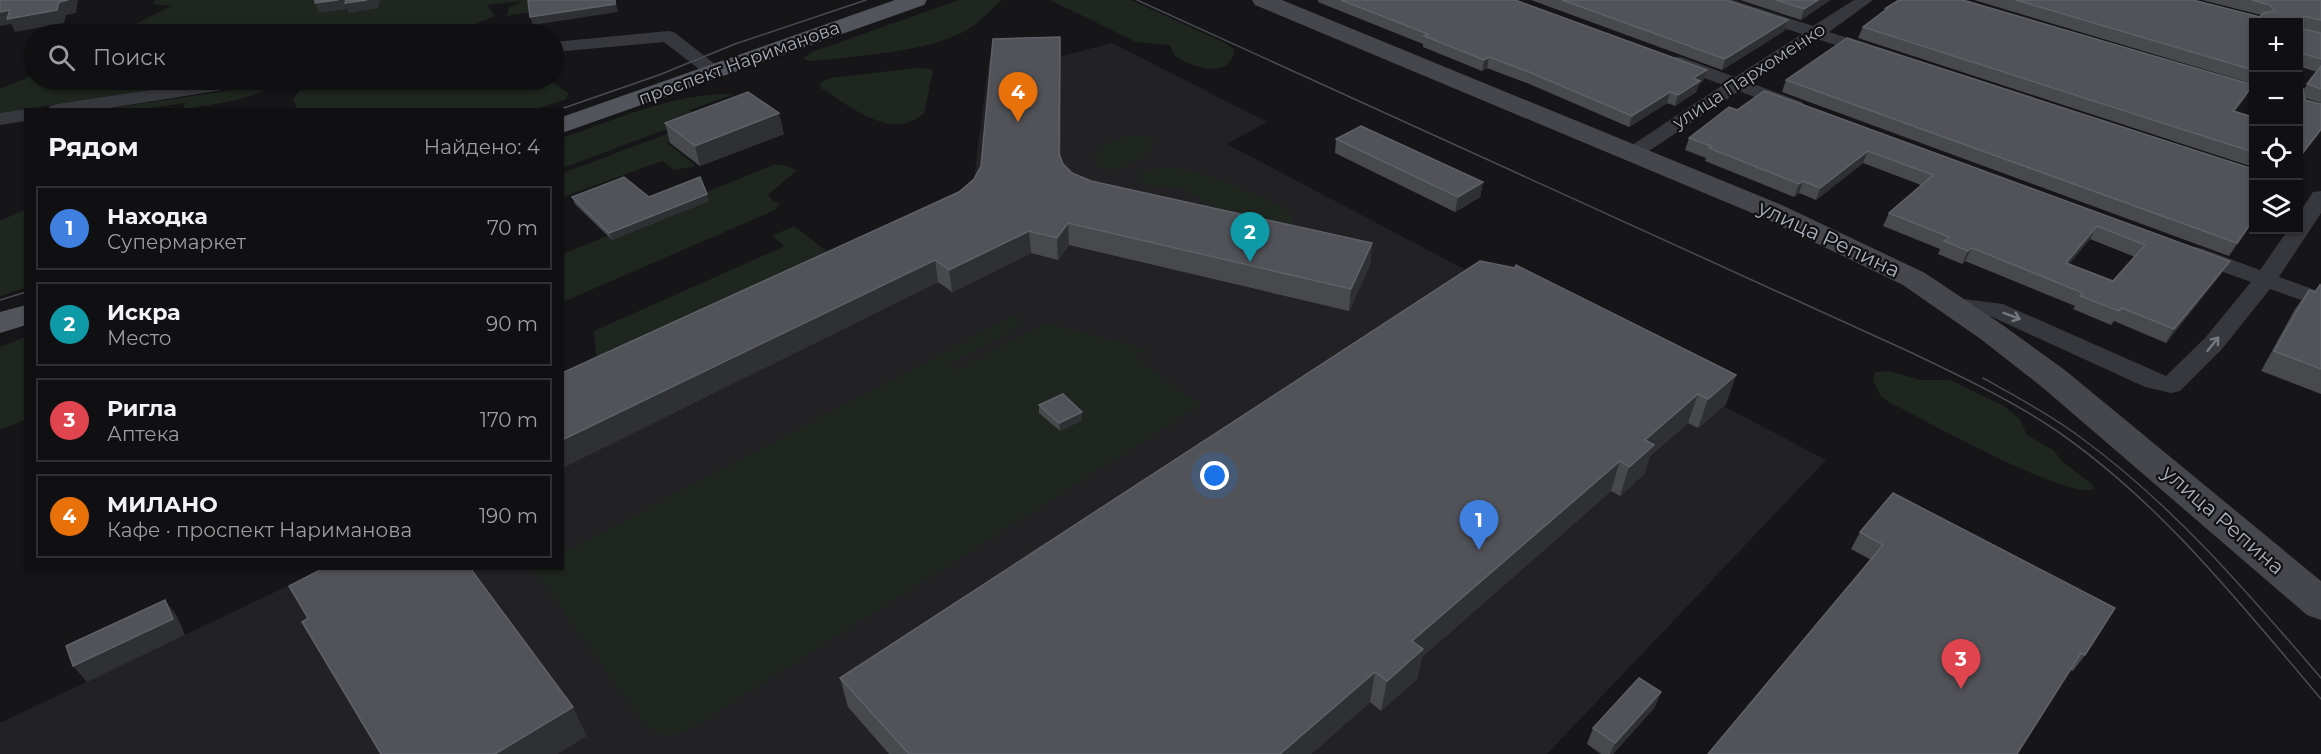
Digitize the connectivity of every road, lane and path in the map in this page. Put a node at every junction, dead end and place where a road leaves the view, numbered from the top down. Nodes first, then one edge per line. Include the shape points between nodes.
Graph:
1 (916, 0) edge
2 (1716, 0) edge
3 (1865, 0) edge
4 (1273, 1) edge
5 (1815, 33) junction
6 (564, 46) edge
7 (1661, 56) edge
8 (1893, 59) edge
9 (714, 72) junction
10 (1737, 84) junction
11 (184, 90) edge
12 (70, 108) edge
13 (1816, 113) edge
14 (24, 115) edge
15 (0, 119) edge
16 (564, 125) edge
17 (1633, 153) junction
18 (2315, 197) edge
19 (2175, 246) edge
20 (2265, 280) junction
21 (2321, 300) edge
22 (1955, 305) junction
23 (24, 315) edge
24 (0, 322) edge
25 (2321, 604) edge

1 - 9 main road, проспект Нариманова
2 - 5 street
3 - 5 street, улица Пархоменко
4 - 17 street, улица Репина
5 - 8 street
5 - 10 street, улица Пархоменко
6 - 9 street via 668,36
7 - 10 street
9 - 16 main road, проспект Нариманова
10 - 13 street
10 - 17 street, улица Пархоменко
11 - 12 street
14 - 15 street
17 - 22 street, улица Репина via 1858,250
18 - 20 street
19 - 20 street
20 - 21 street
22 -> 20 street via 1995,309 2154,381 2171,385 2197,364
22 - 25 street, улица Репина via 2104,419
23 - 24 main road

